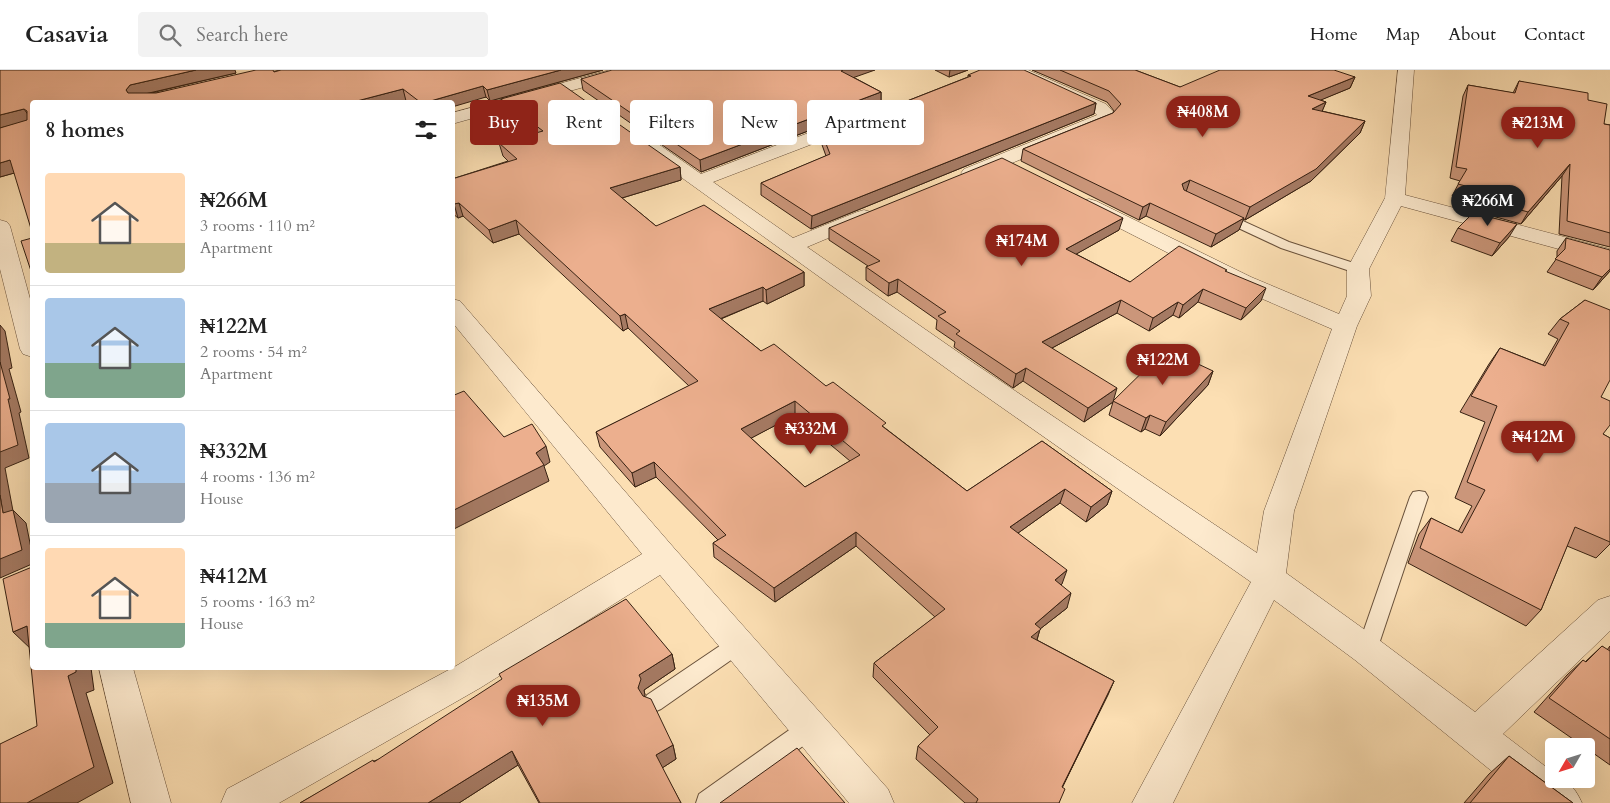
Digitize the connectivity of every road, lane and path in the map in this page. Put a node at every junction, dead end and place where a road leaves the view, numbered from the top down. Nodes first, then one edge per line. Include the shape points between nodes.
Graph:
1 (628, 70) edge
2 (1016, 70) edge
3 (1406, 70) edge
4 (565, 87) junction
5 (583, 100) edge
6 (455, 118) edge
7 (628, 131) edge
8 (807, 140) edge
9 (1002, 161) junction
10 (1028, 174) edge
11 (956, 179) edge
12 (699, 181) junction
13 (1071, 196) edge
14 (1395, 198) junction
15 (883, 209) edge
16 (1210, 209) edge
17 (7, 241) edge
18 (792, 246) junction
19 (1610, 256) edge
20 (1358, 269) junction
21 (455, 310) edge
22 (1345, 326) junction
23 (30, 340) edge
24 (1418, 497) dead end
25 (663, 557) junction
26 (1269, 578) junction
27 (1610, 610) edge
28 (738, 645) junction
29 (1367, 650) junction
30 (117, 670) edge
31 (654, 702) edge
32 (810, 728) junction
33 (1475, 736) junction
34 (707, 802) edge
35 (151, 803) edge
36 (241, 803) edge
37 (874, 803) edge
38 (1152, 803) edge
39 (1562, 803) edge

1 - 4 street
2 - 9 street via 1100,108 1107,116
3 - 14 street
4 - 5 street
4 - 6 street
7 - 12 street
8 - 12 street
9 - 10 street
9 - 11 street
12 - 18 street
13 - 22 street via 1242,282
14 - 19 street
14 - 20 street
15 - 18 street
16 - 20 lane via 1285,245
17 - 23 street
18 - 26 street
20 - 22 street via 1359,296
21 - 25 street
22 - 26 street via 1279,511
24 - 29 lane
25 - 28 street
25 - 36 street via 468,677
26 - 29 street
26 - 38 street
27 - 33 street
28 - 31 lane
28 - 32 street
29 - 33 street
30 - 35 street
32 - 34 lane
32 - 37 street
33 - 39 street

